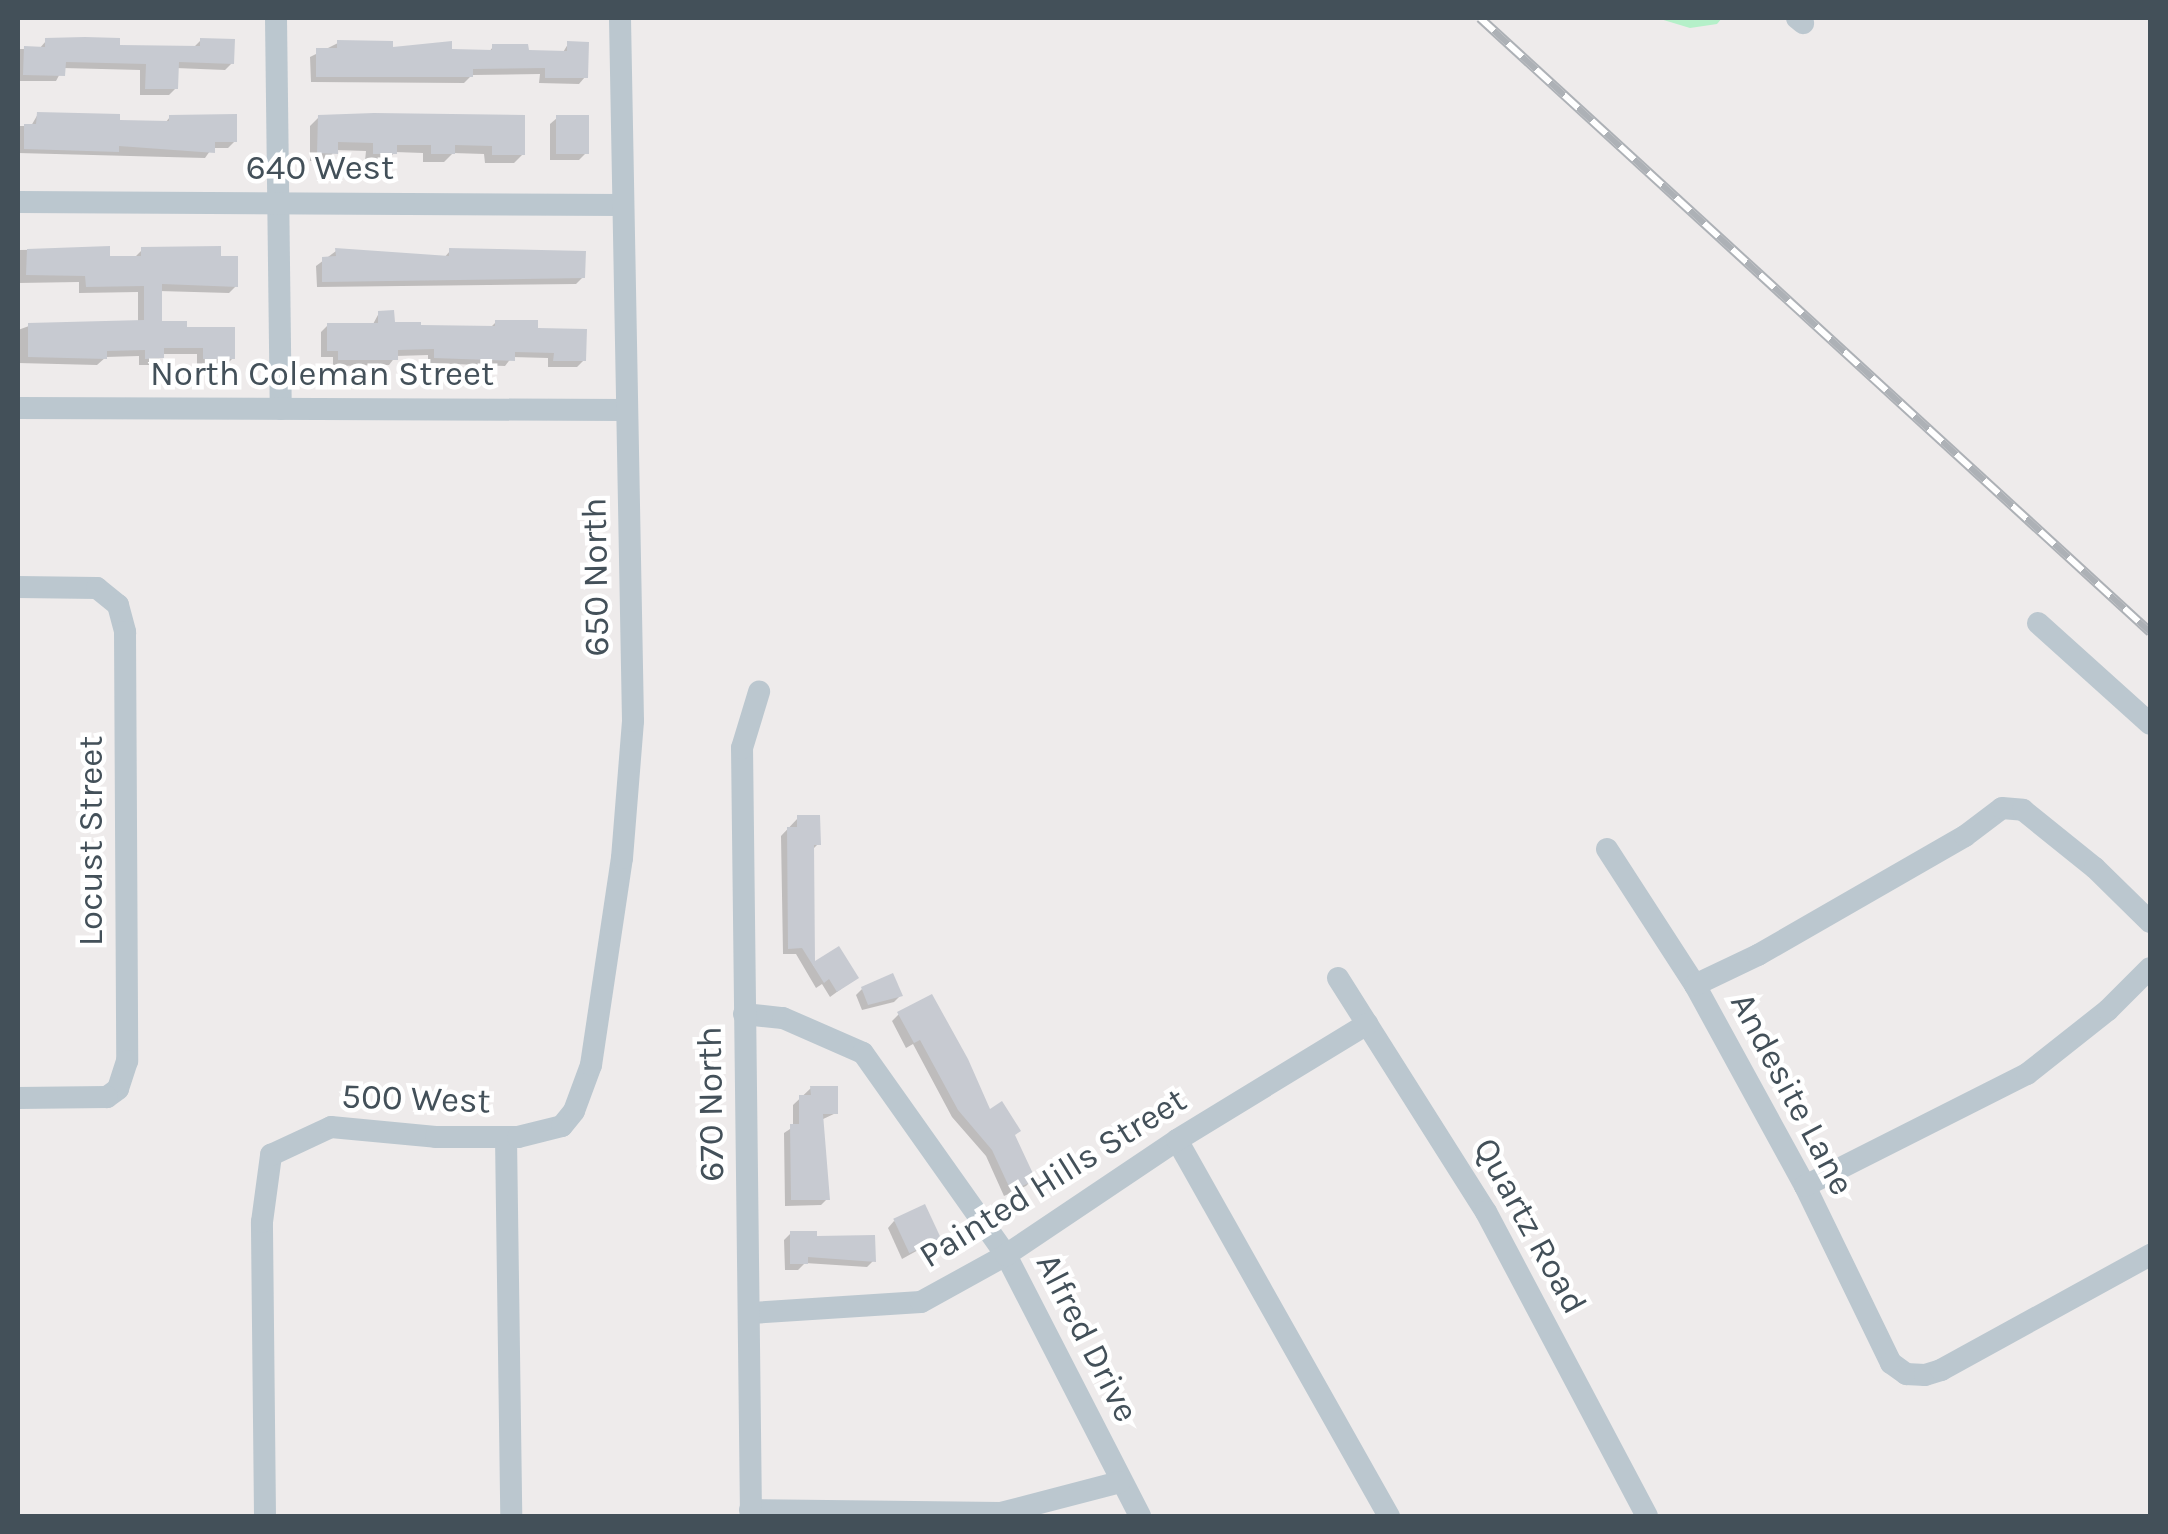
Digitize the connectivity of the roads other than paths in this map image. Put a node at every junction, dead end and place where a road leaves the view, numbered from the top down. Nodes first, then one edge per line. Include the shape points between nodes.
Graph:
1 (276, 18) edge
2 (620, 18) edge
3 (18, 202) edge
4 (278, 203) junction
5 (623, 205) junction
6 (18, 408) edge
7 (281, 409) junction
8 (626, 410) junction
9 (18, 587) edge
10 (2038, 624) dead end
11 (758, 692) dead end
12 (2150, 724) edge
13 (1607, 849) dead end
14 (2150, 922) edge
15 (2150, 968) edge
16 (1338, 978) dead end
17 (1694, 985) junction
18 (744, 1014) junction
19 (1368, 1024) junction
20 (18, 1098) edge
21 (562, 1126) joint
22 (506, 1137) junction
23 (1177, 1140) junction
24 (1805, 1186) junction
25 (1006, 1255) junction
26 (2150, 1255) edge
27 (751, 1313) junction
28 (1120, 1482) junction
29 (751, 1513) edge
30 (265, 1516) edge
31 (511, 1516) edge
32 (1140, 1516) edge
33 (1389, 1516) edge
34 (1648, 1516) edge

1 - 4 street
2 - 5 street, 650 North
3 - 4 street, 640 West
4 - 5 street, 640 West
4 - 7 street
5 - 8 street, 650 North
6 - 7 street, North Coleman Street
7 - 8 street, North Coleman Street
8 - 21 street, 650 North via 630,780 598,1030 583,1091
9 - 20 street, Locust Street via 97,588 118,605 125,632 127,1061 118,1089 107,1097
10 - 12 street
11 - 18 street, 670 North via 742,748
13 - 17 street, Andesite Lane
14 - 17 street via 2024,810 2002,808 1758,955
15 - 24 street via 2027,1074
16 - 19 street, Quartz Road
17 - 24 street, Andesite Lane
18 - 25 street, Alfred Drive via 783,1018 863,1053
18 - 27 street, 670 North
19 - 23 street, Painted Hills Street
19 - 34 street, Quartz Road via 1480,1201
21 - 22 street, 500 West
22 - 30 street, 500 West via 331,1127 271,1155 262,1222
22 - 31 street
23 - 25 street, Painted Hills Street
23 - 33 street
24 - 26 street, Andesite Lane via 1890,1363 1906,1374 1941,1370
25 - 27 street, Painted Hills Street via 921,1302
25 - 28 street, Alfred Drive
27 - 29 street, 670 North
28 - 29 street via 1001,1512
28 - 32 street, Alfred Drive

